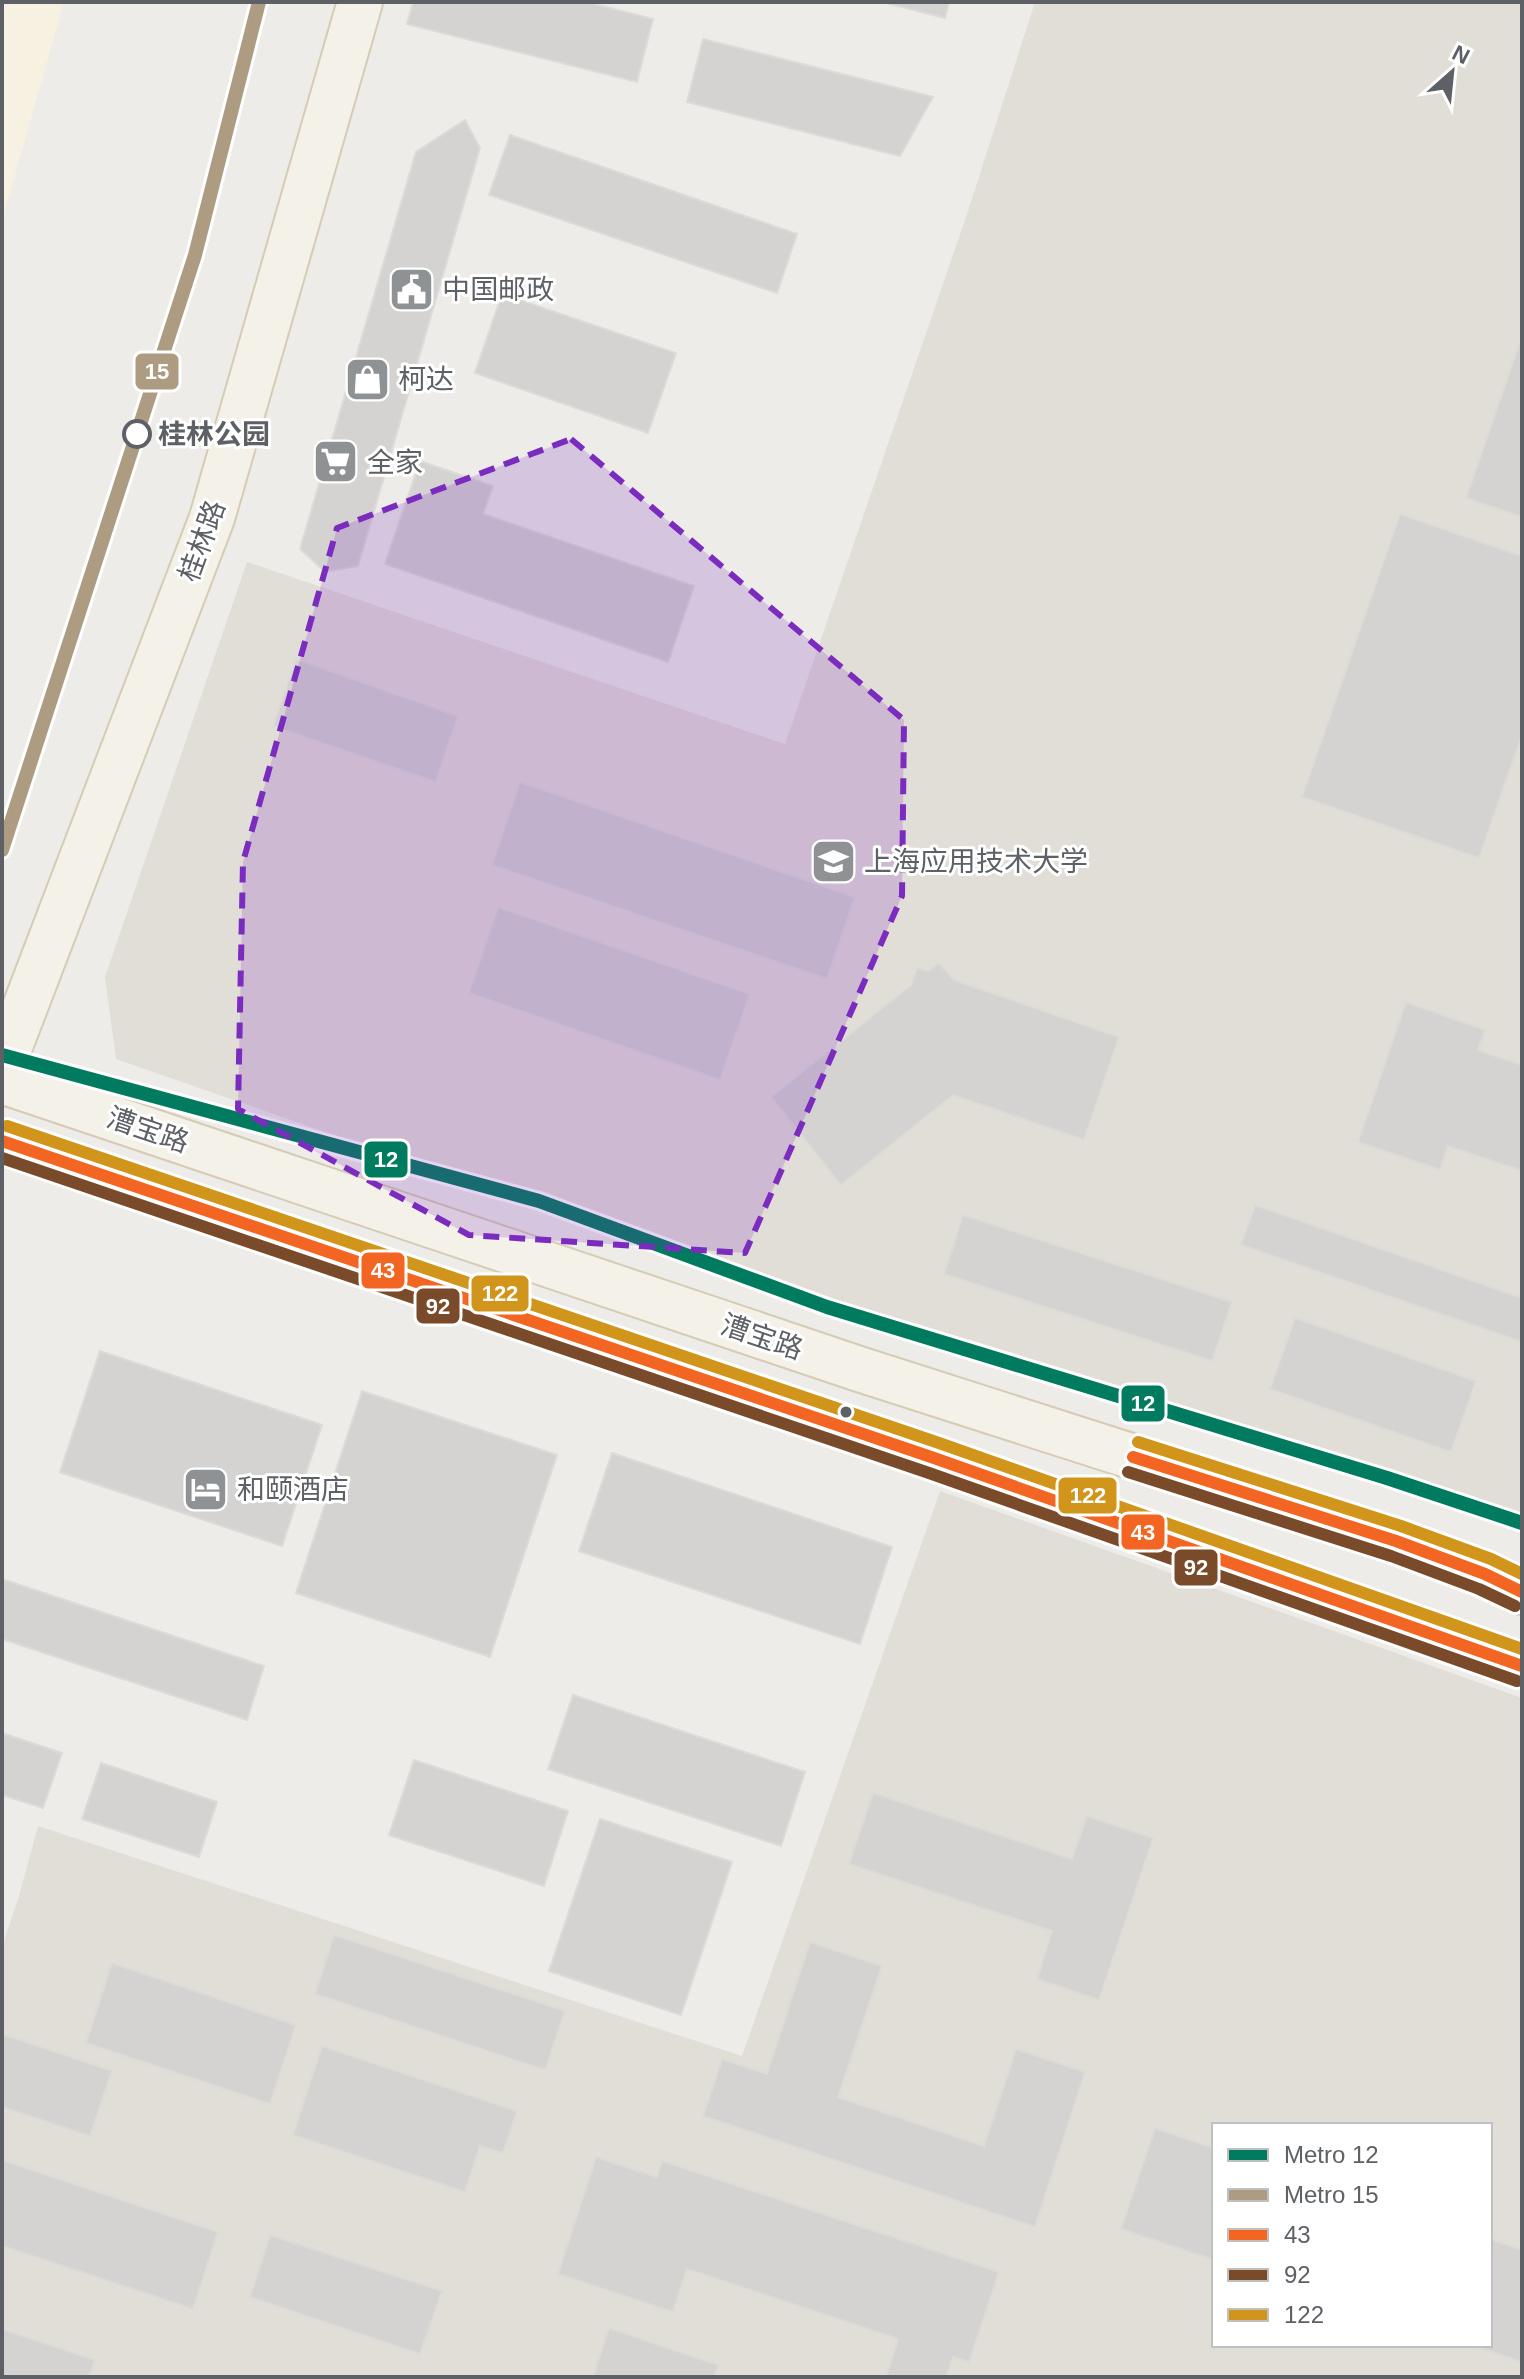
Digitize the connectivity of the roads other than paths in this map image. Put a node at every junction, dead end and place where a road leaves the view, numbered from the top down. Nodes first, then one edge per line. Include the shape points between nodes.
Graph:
1 (360, 2) edge
2 (2, 1067) edge
3 (2, 1081) edge
4 (2, 1141) edge
5 (1522, 1592) edge
6 (1522, 1666) edge

1 - 2 main road, 桂林路 via 212,518
3 - 5 main road, 漕宝路 via 859,1369 1396,1541
4 - 6 main road, 漕宝路 via 934,1458

